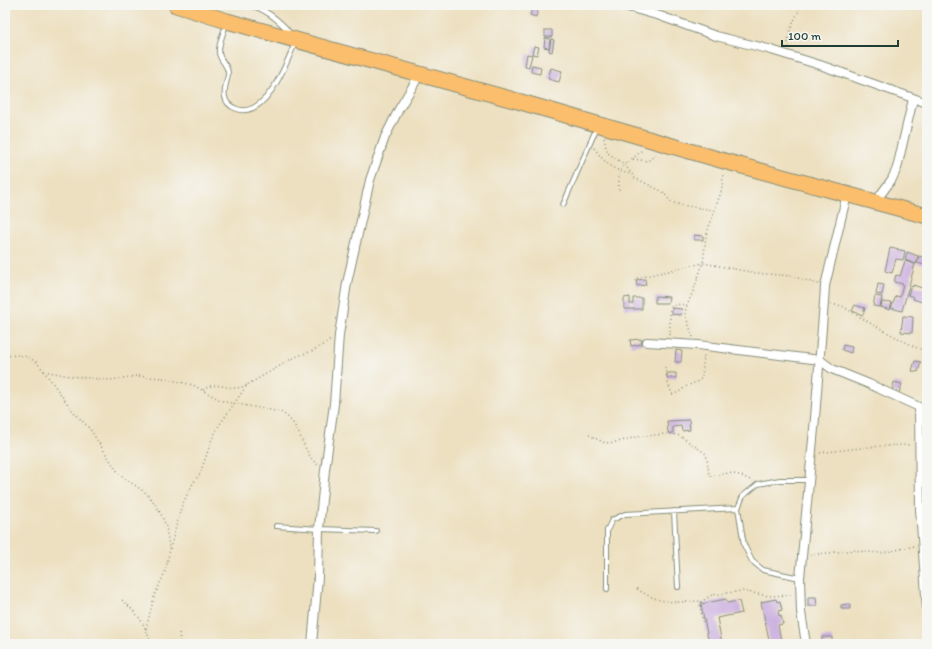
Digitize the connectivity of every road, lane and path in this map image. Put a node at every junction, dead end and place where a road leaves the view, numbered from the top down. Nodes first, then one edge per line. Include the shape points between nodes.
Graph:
1 (248, 5) edge
2 (620, 5) edge
3 (800, 5) edge
4 (184, 6) edge
5 (227, 21) junction
6 (296, 41) junction
7 (794, 58) junction
8 (420, 74) junction
9 (912, 99) junction
10 (927, 103) edge
11 (601, 125) junction
12 (652, 140) junction
13 (590, 144) junction
14 (669, 145) junction
15 (632, 159) junction
16 (724, 161) junction
17 (624, 164) junction
18 (619, 172) junction
19 (632, 174) junction
20 (619, 190) dead end
21 (847, 194) junction
22 (876, 201) junction
23 (563, 205) dead end
24 (715, 210) junction
25 (927, 216) edge
26 (703, 263) junction
27 (637, 278) dead end
28 (825, 286) junction
29 (824, 302) junction
30 (687, 305) junction
31 (339, 335) junction
32 (647, 342) dead end
33 (671, 343) junction
34 (701, 345) junction
35 (927, 351) edge
36 (5, 356) edge
37 (820, 360) junction
38 (665, 367) dead end
39 (44, 371) junction
40 (247, 385) junction
41 (203, 390) junction
42 (235, 403) junction
43 (923, 409) edge
44 (589, 435) dead end
45 (919, 445) junction
46 (812, 454) junction
47 (325, 470) junction
48 (810, 480) junction
49 (758, 484) junction
50 (738, 508) junction
51 (674, 511) junction
52 (276, 526) dead end
53 (319, 529) junction
54 (376, 531) dead end
55 (925, 545) edge
56 (170, 549) junction
57 (802, 555) junction
58 (800, 578) junction
59 (678, 587) dead end
60 (607, 589) dead end
61 (637, 589) dead end
62 (800, 594) junction
63 (122, 600) dead end
64 (702, 601) junction
65 (927, 610) edge
66 (703, 622) dead end
67 (146, 629) junction
68 (179, 633) dead end
69 (151, 644) edge
70 (180, 644) edge
71 (312, 644) edge
72 (806, 644) edge

1 - 6 lane via 265,11
2 - 7 street
3 - 7 path via 788,44
4 - 5 highway
5 - 6 highway
5 - 6 lane via 219,53 228,73 224,90 225,99 230,106 239,110 249,110 267,96
6 - 8 highway
7 - 9 street via 852,76
8 - 11 highway
8 - 31 street via 385,137 370,180 347,283
9 - 10 street
9 - 22 street via 897,168
11 - 12 highway
11 - 13 lane
11 - 17 path via 609,154
12 - 14 highway
12 - 15 path
13 - 18 path
13 - 23 lane
14 - 15 path via 648,161
14 - 16 highway
15 - 17 path
16 - 21 highway
16 - 24 path via 722,189
17 - 18 path
17 - 19 path
18 - 19 path
18 - 20 path
19 - 24 path via 640,181 663,192 675,204
21 - 22 highway
21 - 28 street
22 - 25 highway
24 - 26 path via 706,236
26 - 27 path
26 - 28 path via 756,273 791,276
26 - 30 path
28 - 29 street
29 - 35 path via 842,306 875,326
29 - 37 street
30 - 33 path via 679,304 670,308
30 - 34 path via 685,314 693,337
31 - 40 path
31 - 47 street via 334,404
32 - 33 street
33 - 34 street
34 - 37 street
34 - 38 path via 703,373 697,383 672,394
36 - 39 path via 18,355 28,358
37 - 43 street via 832,369
37 - 46 street
39 - 41 path via 109,380 135,376 163,378 194,385
39 - 56 path via 72,410 90,429 121,476 153,501 166,526
40 - 41 path via 235,388 216,385
40 - 42 path
41 - 42 path via 220,400
42 - 47 path via 286,415 296,428 309,455
42 - 56 path via 212,438 200,474 182,505
43 - 45 street
44 - 49 path via 605,443 674,434 705,453 711,476 729,473 748,478
45 - 46 path via 888,445
45 - 55 street
46 - 48 street
47 - 53 street
48 - 49 lane via 780,480
48 - 57 street
49 - 50 lane via 743,496
50 - 51 lane
50 - 58 lane via 744,545 752,561 763,570
51 - 59 lane
51 - 60 lane via 625,514 612,520 607,530
52 - 53 lane
53 - 54 lane
53 - 71 street
55 - 57 path via 882,553 855,550
55 - 65 street
56 - 67 path
57 - 58 street
58 - 62 street
61 - 64 path via 647,596 665,602
62 - 64 path via 768,596 733,591 712,595
62 - 72 street
63 - 67 path via 142,620
64 - 66 path via 700,611
67 - 69 path
68 - 70 path

